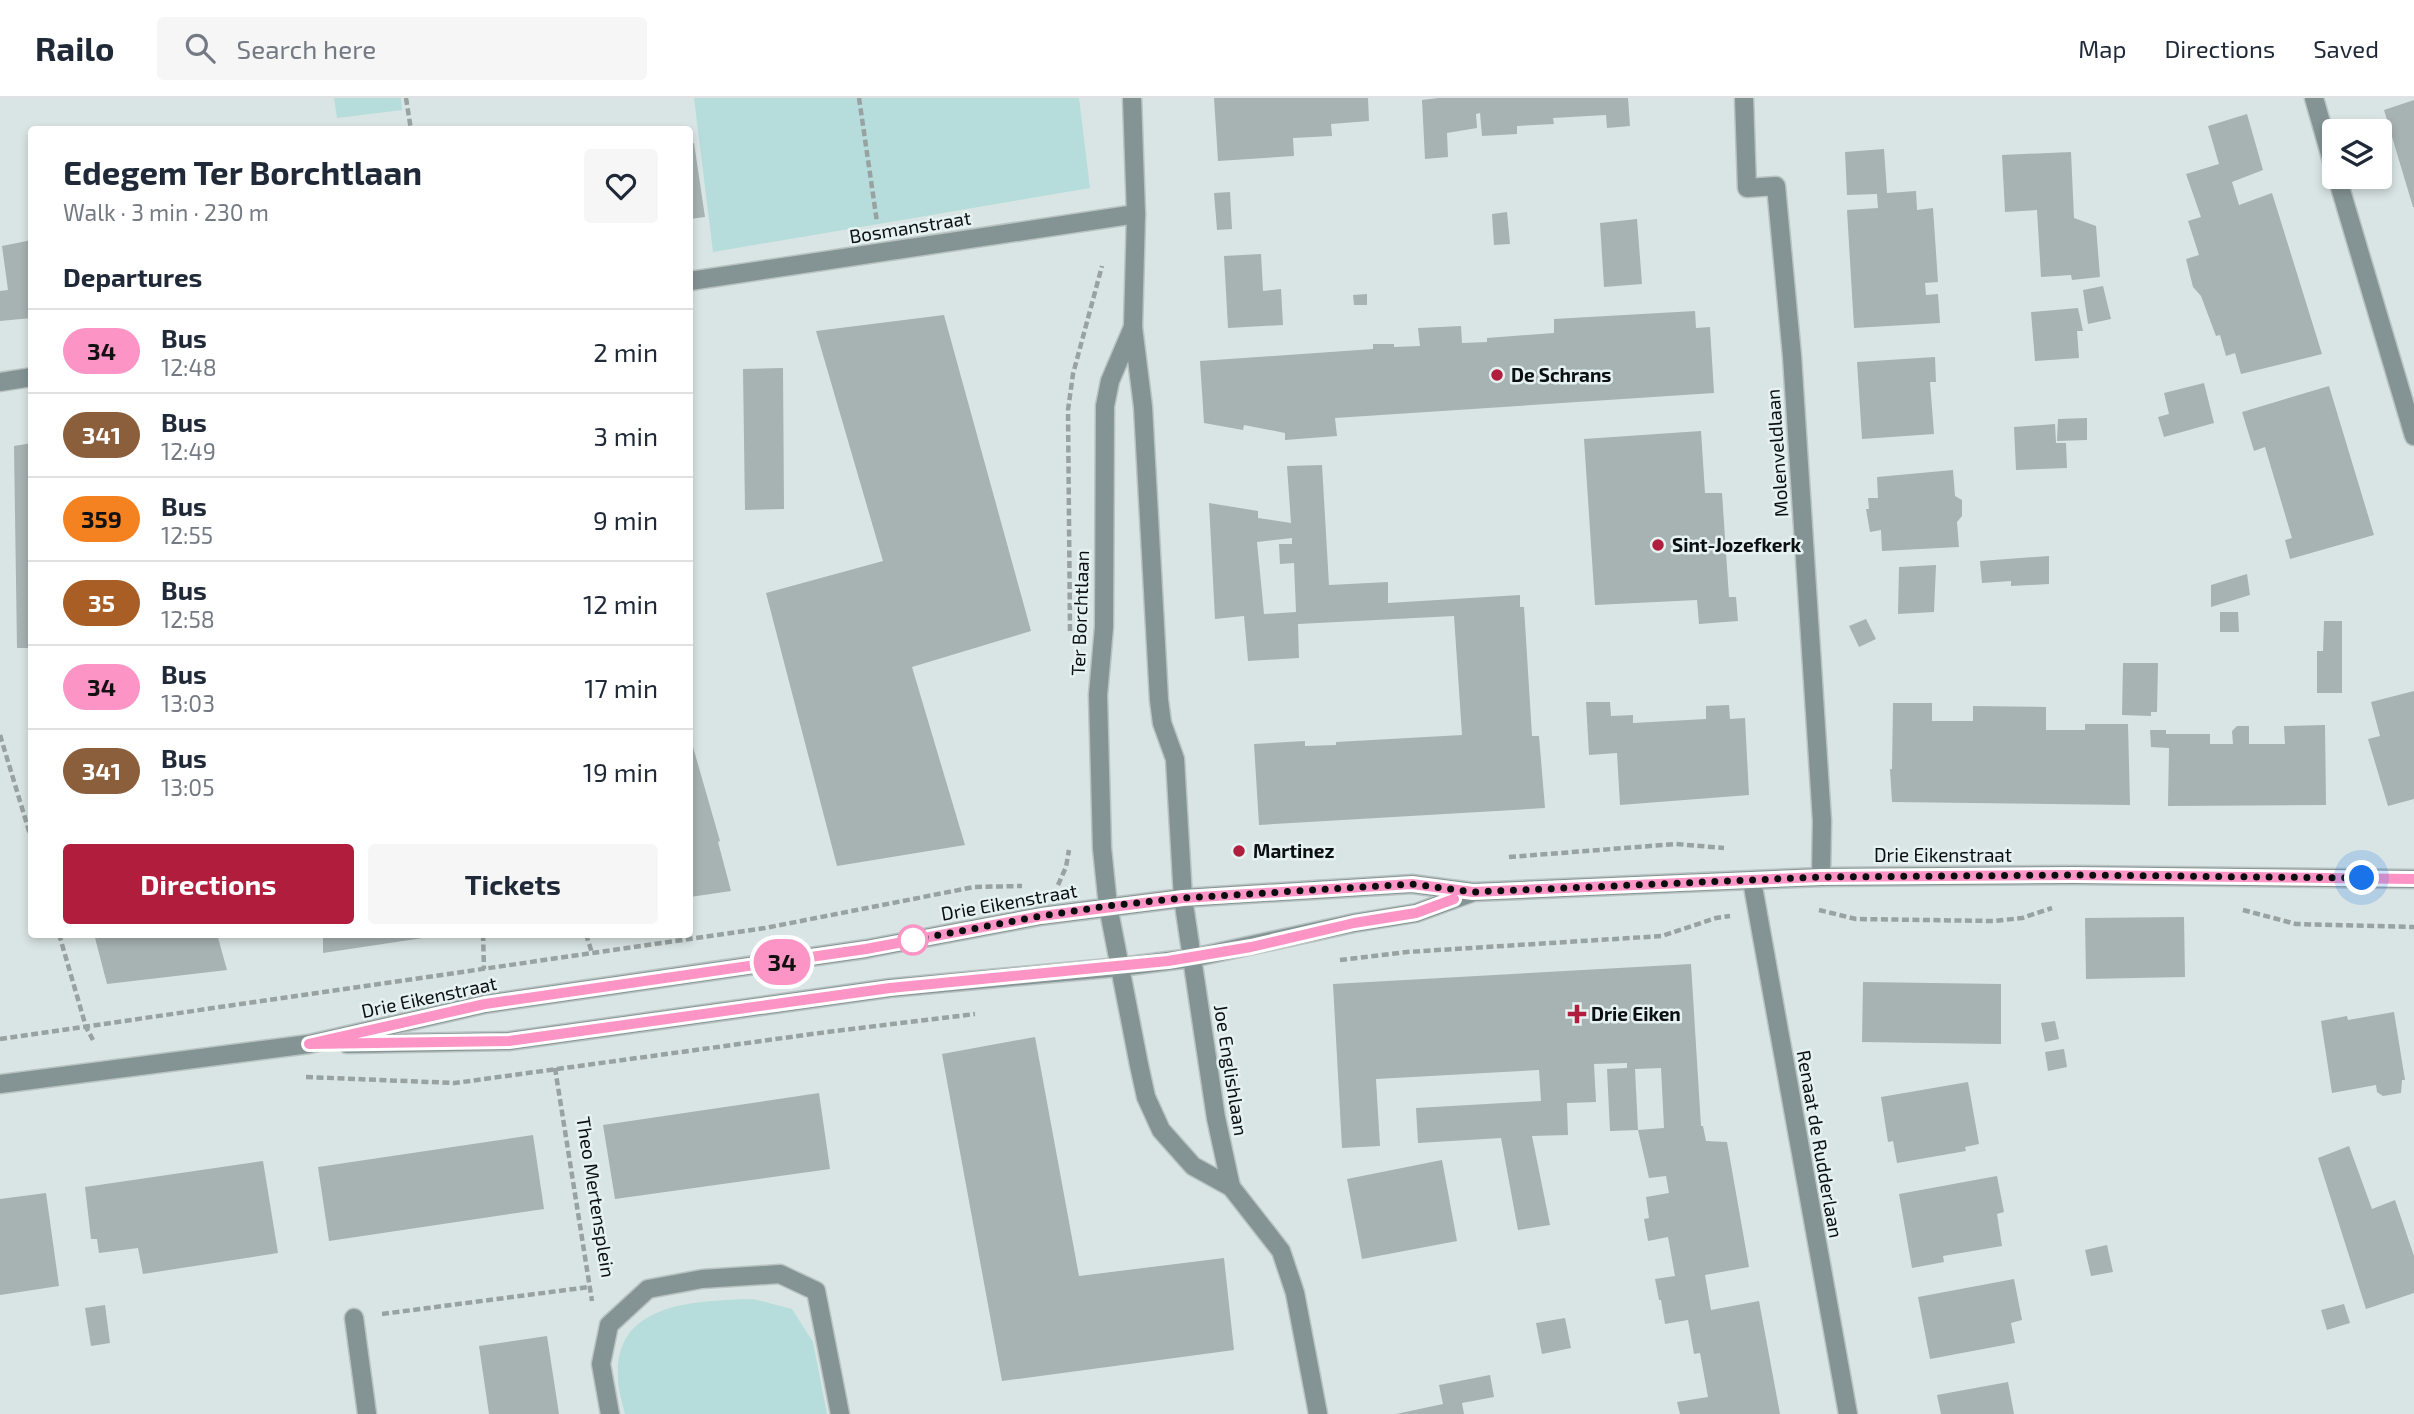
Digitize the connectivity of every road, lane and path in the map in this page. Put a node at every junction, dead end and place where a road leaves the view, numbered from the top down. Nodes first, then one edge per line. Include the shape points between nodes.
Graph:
1 (406, 98) edge
2 (859, 98) edge
3 (1132, 98) edge
4 (1744, 98) edge
5 (2314, 98) edge
6 (410, 126) edge
7 (2322, 126) edge
8 (2341, 189) edge
9 (1136, 214) junction
10 (881, 253) junction
11 (693, 281) edge
12 (1133, 327) junction
13 (28, 378) edge
14 (0, 382) edge
15 (2414, 436) edge
16 (0, 735) edge
17 (28, 828) edge
18 (1821, 877) junction
19 (1105, 879) junction
20 (2414, 879) edge
21 (1752, 881) junction
22 (1048, 884) dead end
23 (1024, 886) dead end
24 (1473, 892) junction
25 (1183, 898) junction
26 (1108, 906) junction
27 (2065, 908) dead end
28 (2236, 910) dead end
29 (1808, 911) dead end
30 (1757, 914) junction
31 (2414, 927) edge
32 (60, 938) edge
33 (483, 938) edge
34 (587, 938) edge
35 (592, 953) junction
36 (1192, 958) junction
37 (1333, 961) dead end
38 (1120, 967) junction
39 (484, 969) junction
40 (485, 1004) junction
41 (86, 1027) junction
42 (0, 1039) edge
43 (309, 1044) junction
44 (107, 1069) junction
45 (555, 1069) dead end
46 (0, 1084) edge
47 (1231, 1187) junction
48 (589, 1287) junction
49 (354, 1318) joint
50 (610, 1325) junction
51 (367, 1414) edge
52 (610, 1414) edge
53 (840, 1414) edge
54 (1318, 1414) edge
55 (1848, 1414) edge

1 - 6 path
2 - 10 path
3 - 9 street, Ter Borchtlaan
4 - 18 street, Molenveldlaan via 1747,188 1776,187 1792,356 1822,821
5 - 7 street
8 - 15 street
9 - 10 street, Bosmanstraat
9 - 12 street, Ter Borchtlaan
10 - 11 street, Bosmanstraat
12 - 19 street, Ter Borchtlaan via 1110,381 1105,406 1104,627 1098,695
12 - 25 street, Ter Borchtlaan via 1143,407 1159,700 1175,759
13 - 14 street
16 - 17 path
18 - 20 street, Drie Eikenstraat
18 - 21 street, Drie Eikenstraat
19 - 22 path
19 - 26 street, Ter Borchtlaan
21 - 24 street, Drie Eikenstraat
21 - 30 street, Renaat de Rudderlaan
23 - 35 path via 974,887 765,928
24 - 25 street, Drie Eikenstraat via 1412,884
24 - 36 street, Drie Eikenstraat via 1416,913
25 - 26 street, Drie Eikenstraat
25 - 36 street, Joe Englishlaan
26 - 38 street, Ter Borchtlaan
26 - 40 street, Drie Eikenstraat via 866,949
27 - 29 path via 1994,920 1856,919
28 - 31 path via 2296,924
30 - 37 path via 1716,918 1662,936
30 - 55 street, Renaat de Rudderlaan
32 - 41 path
33 - 39 path
34 - 35 path
35 - 39 path
36 - 38 street, Drie Eikenstraat
36 - 47 street, Joe Englishlaan
38 - 43 street, Drie Eikenstraat via 890,988 509,1041
38 - 47 street, Joe Englishlaan via 1146,1097 1161,1130 1193,1166
39 - 40 path
39 - 41 path
40 - 43 street, Drie Eikenstraat
41 - 42 path
41 - 44 path
43 - 44 street, Drie Eikenstraat
44 - 46 street, Drie Eikenstraat
45 - 48 path, Theo Mertensplein
47 - 54 street, Joe Englishlaan via 1281,1251 1295,1293
48 - 49 path
48 - 50 path, Theo Mertensplein via 592,1300
49 - 51 street
50 - 52 street via 601,1364
50 - 53 street via 648,1289 702,1279 780,1274 816,1291

